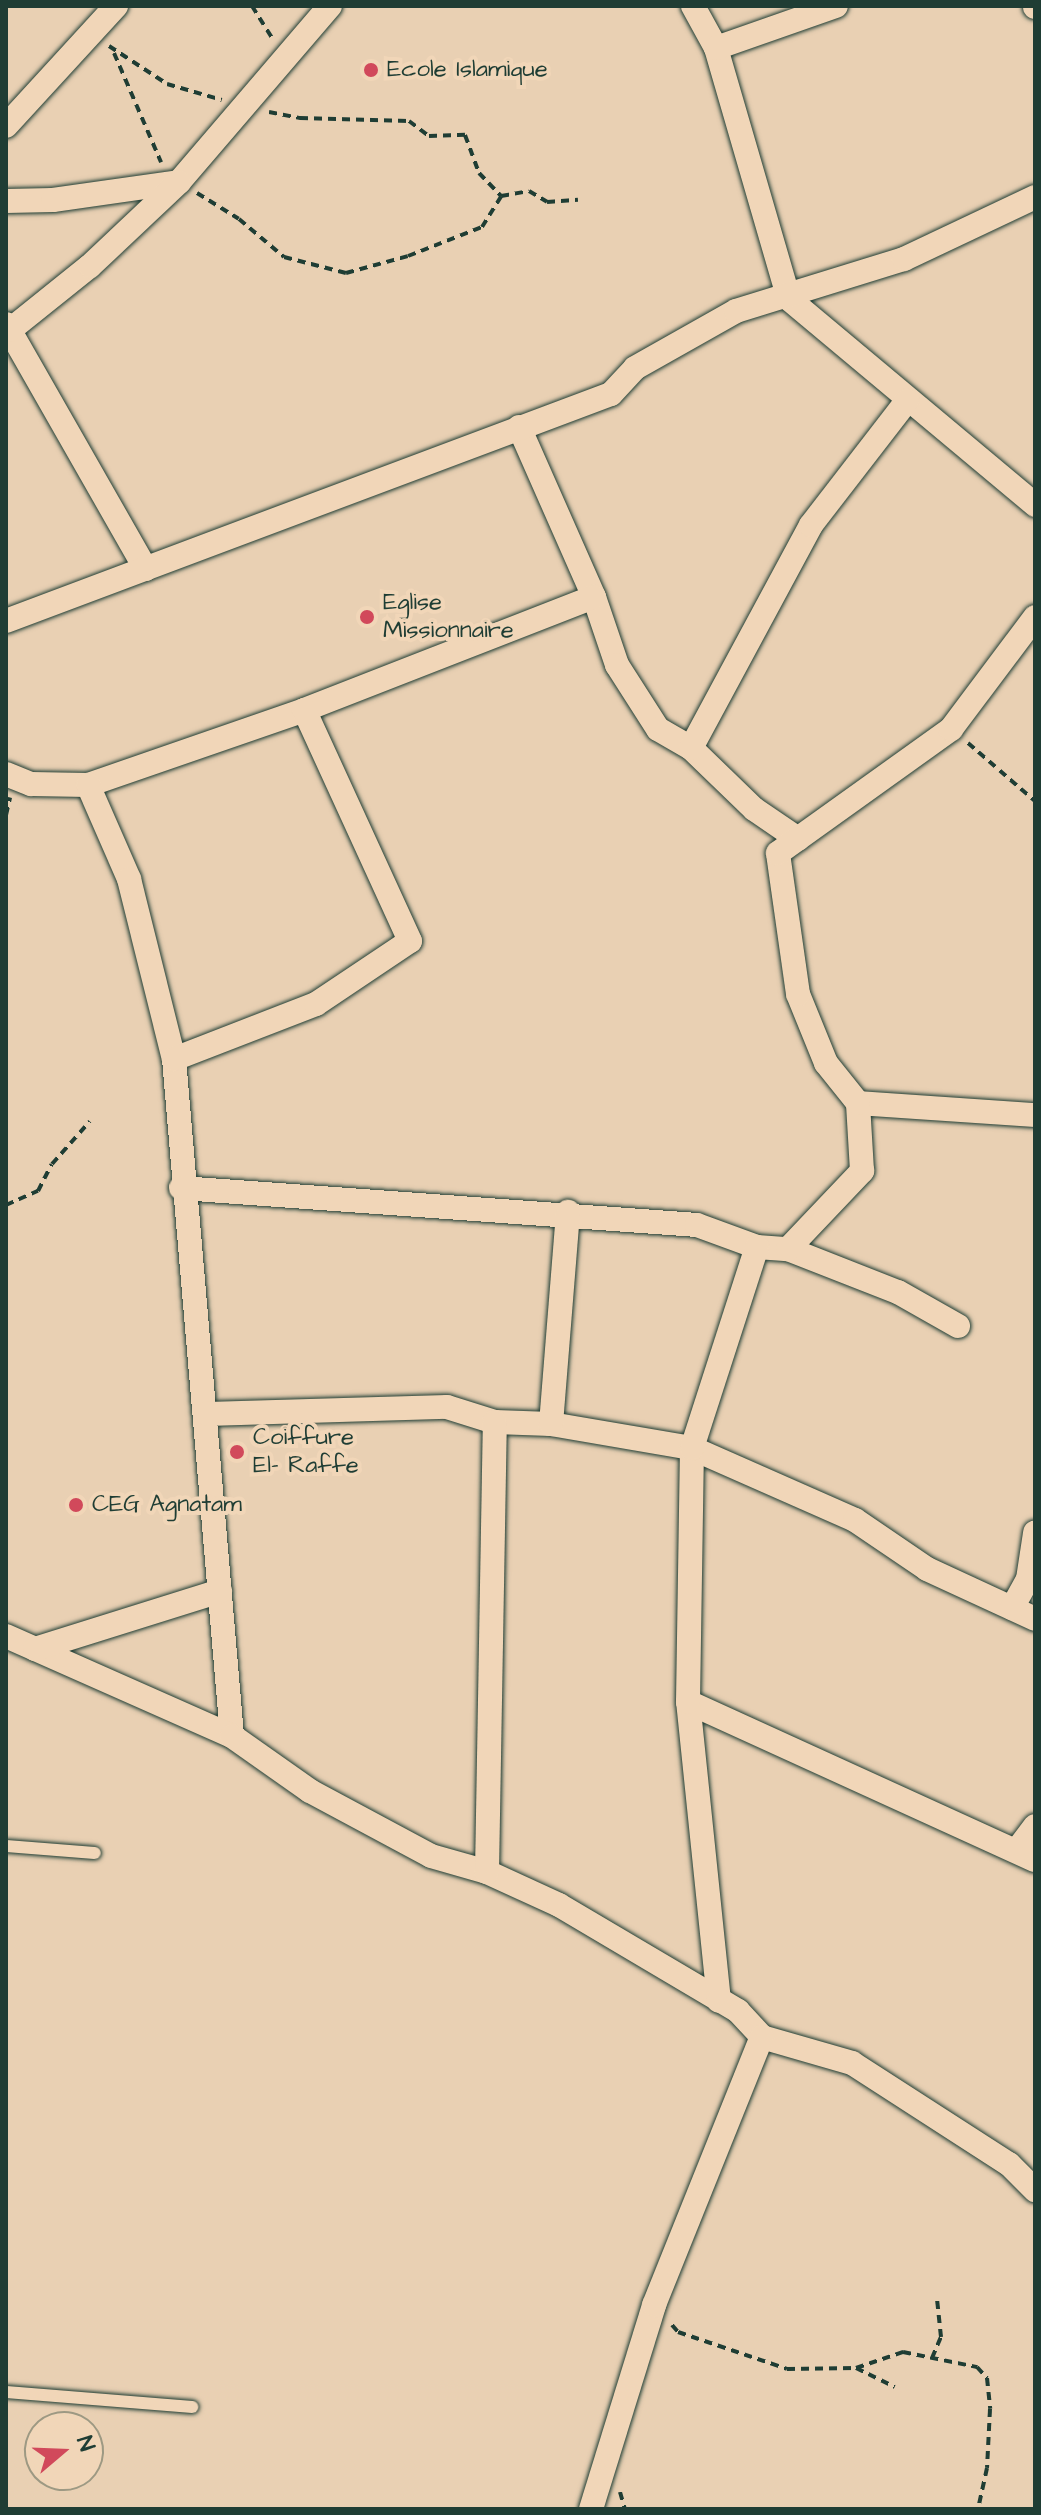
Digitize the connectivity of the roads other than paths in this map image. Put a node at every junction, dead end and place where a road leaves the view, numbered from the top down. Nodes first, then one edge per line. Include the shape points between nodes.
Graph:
1 (116, 6) edge
2 (330, 6) edge
3 (693, 6) edge
4 (836, 6) edge
5 (91, 17) edge
6 (716, 48) junction
7 (6, 126) edge
8 (179, 182) junction
9 (1035, 197) edge
10 (6, 201) edge
11 (789, 299) junction
12 (8, 327) edge
13 (907, 401) junction
14 (519, 427) junction
15 (1035, 505) edge
16 (146, 569) junction
17 (594, 597) junction
18 (1035, 617) edge
19 (6, 621) edge
20 (304, 710) junction
21 (691, 748) junction
22 (6, 774) edge
23 (88, 785) junction
24 (798, 839) junction
25 (176, 1076) junction
26 (858, 1103) junction
27 (1035, 1115) edge
28 (181, 1188) junction
29 (568, 1212) junction
30 (757, 1247) junction
31 (788, 1249) junction
32 (958, 1326) dead end
33 (207, 1414) junction
34 (495, 1422) junction
35 (551, 1424) junction
36 (692, 1448) junction
37 (1035, 1533) edge
38 (220, 1591) junction
39 (1012, 1608) junction
40 (1035, 1619) edge
41 (6, 1636) edge
42 (35, 1649) junction
43 (688, 1702) junction
44 (232, 1736) junction
45 (1035, 1826) edge
46 (6, 1846) edge
47 (95, 1853) dead end
48 (1026, 1855) edge
49 (487, 1872) junction
50 (719, 2001) junction
51 (762, 2037) junction
52 (1035, 2190) edge
53 (6, 2392) edge
54 (192, 2407) dead end
55 (591, 2509) edge

1 - 5 street
2 - 8 street
3 - 6 street
4 - 6 street
5 - 7 street
6 - 11 street
8 - 10 street via 53,200
8 - 12 street via 90,266
9 - 11 street via 904,259
11 - 13 street
11 - 14 street via 736,311 635,368 611,394
12 - 16 street
13 - 15 street
13 - 21 street via 811,525
14 - 16 street
14 - 17 street
16 - 19 street
17 - 20 street
17 - 21 street via 617,665 658,729
18 - 24 street via 951,729
20 - 23 street
20 - 25 street via 410,941 316,1004
21 - 24 street via 754,809
22 - 23 street via 31,784
23 - 25 street via 129,879
24 - 26 street via 778,853 798,994 826,1063
25 - 28 street
26 - 27 street
26 - 31 street via 862,1171
28 - 29 street
28 - 33 street
29 - 30 street via 697,1225
29 - 35 street
30 - 31 street
30 - 36 street
31 - 32 street via 898,1292
33 - 34 street via 447,1407
33 - 38 street
34 - 35 street
34 - 49 street
35 - 36 street
36 - 39 street via 855,1520 927,1569
36 - 43 street
37 - 39 street via 1028,1579
38 - 42 street
38 - 44 street
39 - 40 street
41 - 42 street
42 - 44 street
43 - 48 street
43 - 50 street
44 - 49 street via 310,1791 431,1856
45 - 48 street
46 - 47 lane
49 - 50 street via 559,1905
50 - 51 street via 738,2011
51 - 52 street via 852,2063 1009,2164
51 - 55 street via 654,2305
53 - 54 lane

